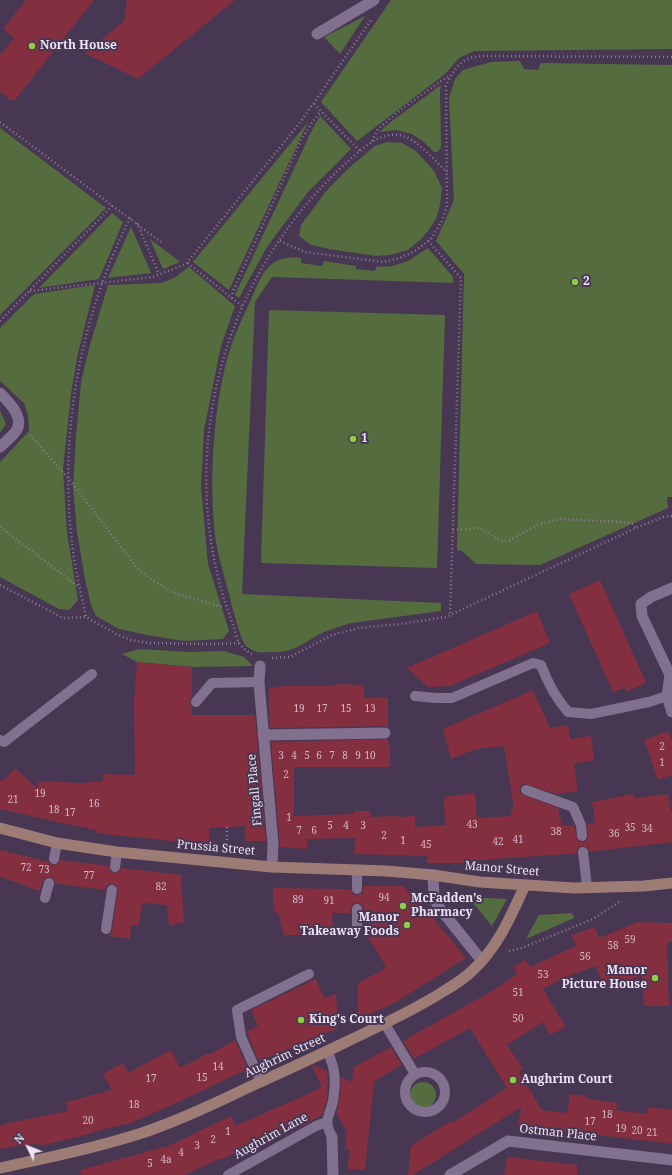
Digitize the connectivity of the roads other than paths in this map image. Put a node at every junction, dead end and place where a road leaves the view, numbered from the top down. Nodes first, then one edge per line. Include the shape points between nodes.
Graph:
1 (374, 0) edge
2 (317, 34) dead end
3 (0, 394) edge
4 (0, 447) edge
5 (672, 588) edge
6 (260, 666) dead end
7 (92, 674) dead end
8 (259, 682) junction
9 (669, 685) edge
10 (415, 696) dead end
11 (196, 702) dead end
12 (672, 712) edge
13 (385, 733) dead end
14 (263, 735) junction
15 (0, 740) edge
16 (526, 790) dead end
17 (0, 828) edge
18 (582, 836) dead end
19 (57, 843) junction
20 (118, 852) junction
21 (583, 852) dead end
22 (54, 859) dead end
23 (115, 867) dead end
24 (272, 867) junction
25 (357, 871) junction
26 (433, 875) junction
27 (49, 882) dead end
28 (672, 883) edge
29 (525, 884) junction
30 (588, 887) junction
31 (357, 889) dead end
32 (112, 890) dead end
33 (45, 898) dead end
34 (357, 910) dead end
35 (106, 929) dead end
36 (358, 930) dead end
37 (485, 958) junction
38 (309, 974) dead end
39 (385, 1024) junction
40 (327, 1051) junction
41 (415, 1074) junction
42 (261, 1082) junction
43 (327, 1122) junction
44 (332, 1138) joint
45 (672, 1160) edge
46 (0, 1168) edge
47 (228, 1175) edge
48 (333, 1175) edge
49 (450, 1175) edge

1 - 2 street
3 - 4 street via 8,401 19,422 16,431
5 - 9 street via 641,604 642,616
6 - 8 street, Fingall Place
7 - 15 lane via 4,742
8 - 11 lane via 212,683
8 - 14 street, Fingall Place
9 - 10 lane via 649,702 590,714 568,712 557,699 541,665 533,662 452,698
9 - 12 street
13 - 14 street
14 - 24 street, Fingall Place via 273,844
16 - 18 lane via 573,807 581,825
17 - 19 main road, Prussia Street
19 - 20 main road, Prussia Street
19 - 22 lane
20 - 23 lane
20 - 24 main road, Prussia Street
21 - 30 lane
24 - 25 main road, Prussia Street
25 - 26 main road, Prussia Street
25 - 31 lane
26 - 29 main road, Manor Street via 480,882
26 - 37 street via 434,897 438,906
27 - 33 lane
28 - 30 main road, Manor Street
29 - 30 main road, Manor Street
29 - 37 main road, Aughrim Street via 503,931
32 - 35 lane
34 - 36 lane
37 - 39 main road, Aughrim Street via 444,992
38 - 42 lane via 237,1010 242,1037
39 - 40 main road, Aughrim Street
39 - 41 lane
40 - 42 main road, Aughrim Street
40 - 43 lane, Aughrim Lane via 335,1072 335,1086
41 - 41 lane via 427,1071 434,1073 443,1082 445,1095 434,1110 420,1112 408,1104 404,1091 409,1078
42 - 46 main road, Aughrim Street via 142,1133 82,1150
43 - 44 lane, Aughrim Lane
43 - 47 lane, Aughrim Lane
44 - 48 street
45 - 49 street, Ostman Place via 508,1141

